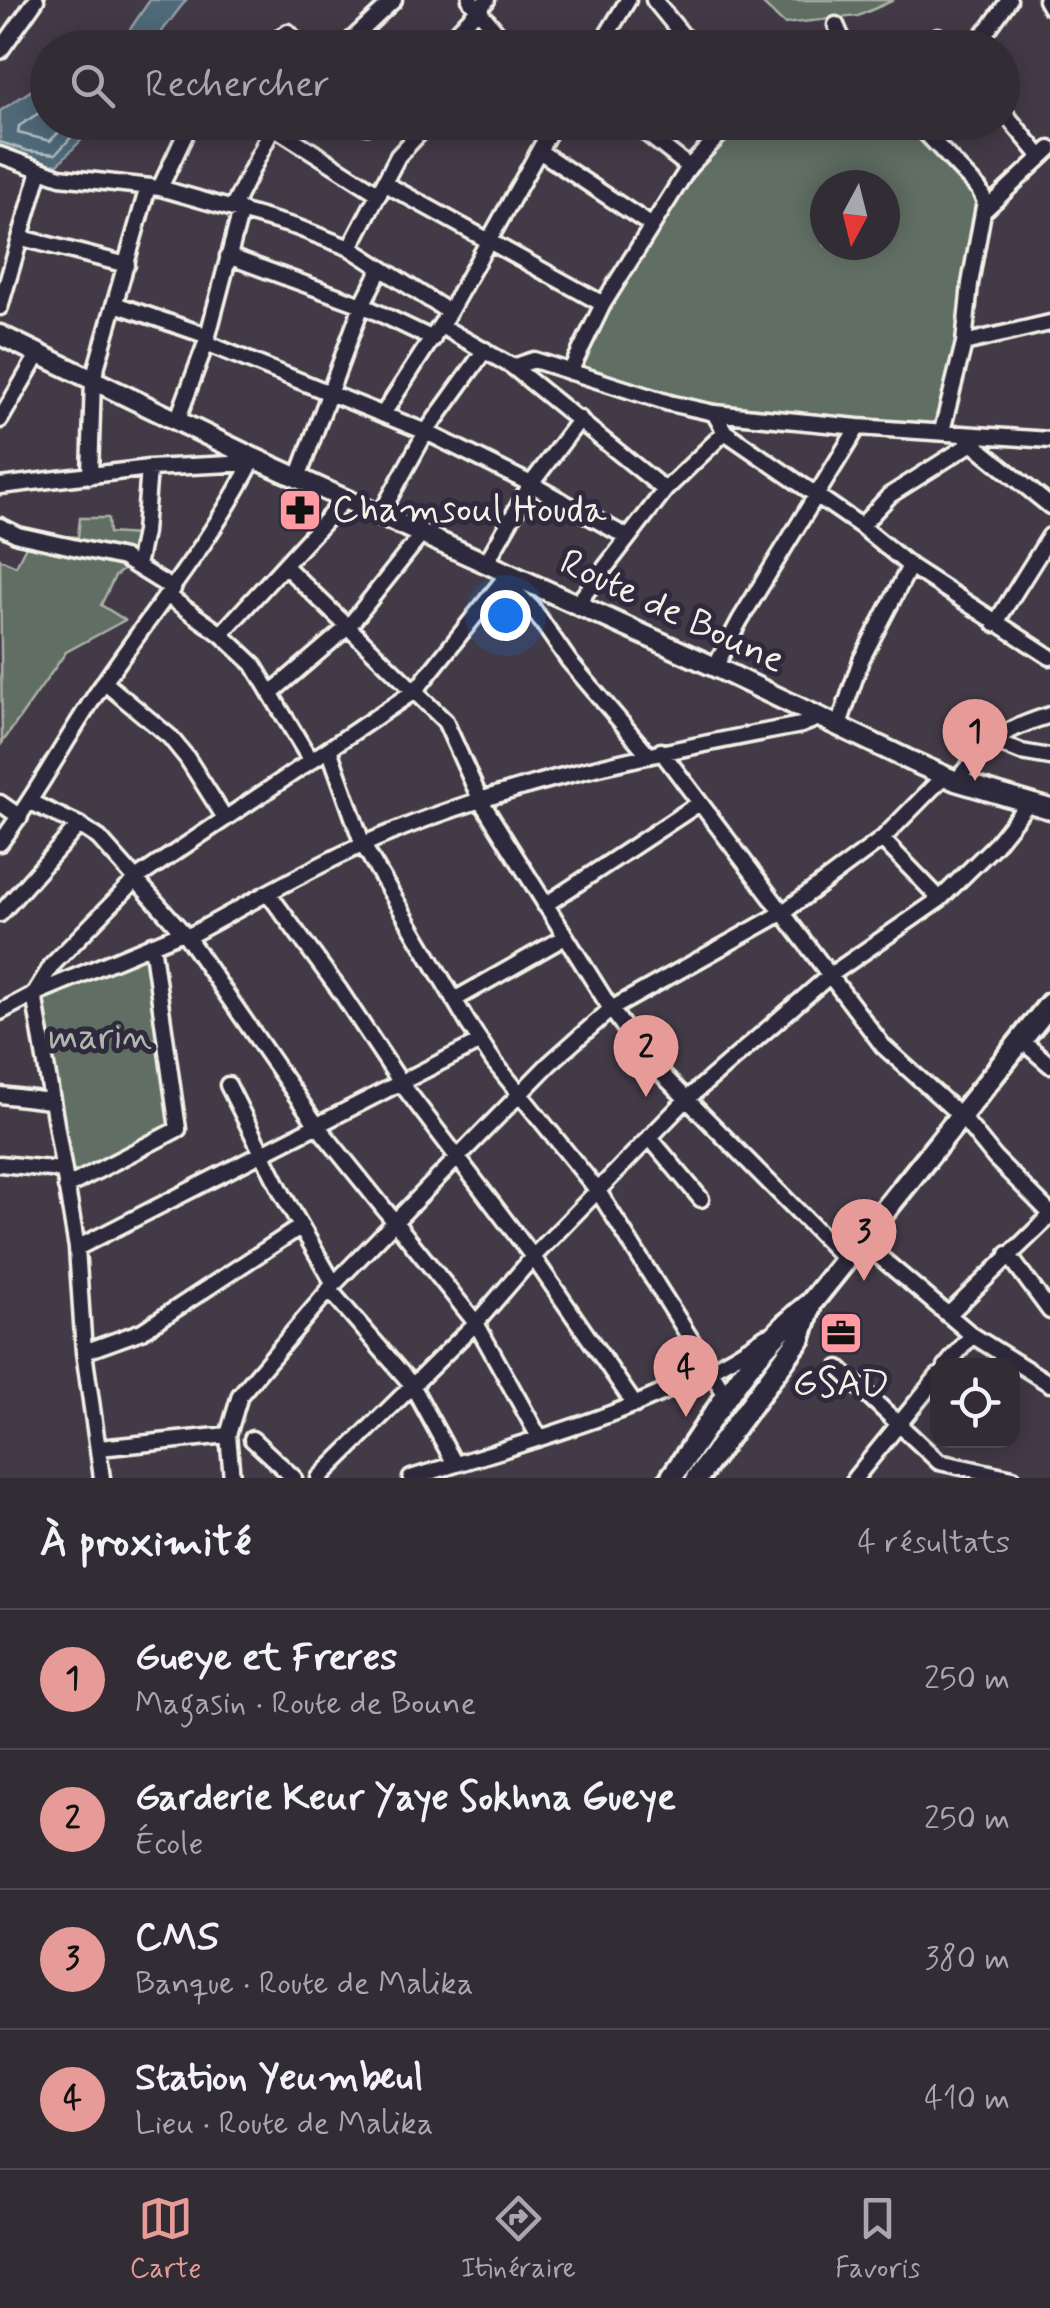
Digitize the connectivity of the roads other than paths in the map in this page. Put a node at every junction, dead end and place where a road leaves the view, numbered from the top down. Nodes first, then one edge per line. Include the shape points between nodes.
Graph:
1 (36, 0) edge
2 (394, 0) edge
3 (628, 0) edge
4 (654, 0) edge
5 (1009, 0) edge
6 (1046, 0) edge
7 (478, 3) edge
8 (1050, 7) edge
9 (836, 26) dead end
10 (362, 30) edge
11 (456, 30) edge
12 (494, 30) edge
13 (610, 30) edge
14 (678, 30) edge
15 (838, 30) edge
16 (986, 30) edge
17 (0, 51) edge
18 (1020, 128) edge
19 (181, 140) edge
20 (265, 140) edge
21 (298, 140) edge
22 (413, 140) edge
23 (545, 140) edge
24 (655, 140) edge
25 (715, 140) edge
26 (932, 140) edge
27 (539, 150) junction
28 (1046, 153) edge
29 (0, 155) edge
30 (689, 167) junction
31 (40, 170) junction
32 (154, 188) junction
33 (382, 189) junction
34 (237, 209) junction
35 (986, 209) junction
36 (652, 226) junction
37 (22, 238) junction
38 (486, 242) junction
39 (350, 248) junction
40 (228, 256) junction
41 (127, 265) junction
42 (380, 270) junction
43 (115, 304) junction
44 (603, 304) junction
45 (362, 305) junction
46 (0, 307) edge
47 (450, 312) junction
48 (1050, 323) edge
49 (437, 332) junction
50 (0, 335) edge
51 (207, 339) junction
52 (964, 343) junction
53 (484, 350) junction
54 (39, 353) junction
55 (513, 366) junction
56 (570, 372) junction
57 (93, 379) junction
58 (330, 395) junction
59 (714, 412) junction
60 (384, 414) junction
61 (580, 419) junction
62 (0, 420) edge
63 (177, 420) junction
64 (858, 427) junction
65 (942, 430) junction
66 (426, 432) junction
67 (725, 432) junction
68 (959, 432) junction
69 (1050, 440) edge
70 (972, 443) junction
71 (253, 460) junction
72 (148, 468) junction
73 (90, 476) junction
74 (298, 478) junction
75 (531, 484) junction
76 (0, 486) edge
77 (665, 490) junction
78 (816, 498) junction
79 (345, 500) junction
80 (1050, 506) edge
81 (380, 515) junction
82 (0, 526) edge
83 (861, 526) junction
84 (422, 534) junction
85 (1050, 536) edge
86 (627, 538) junction
87 (486, 563) junction
88 (136, 566) junction
89 (286, 566) junction
90 (910, 566) junction
91 (506, 576) junction
92 (170, 592) junction
93 (576, 604) junction
94 (995, 624) junction
95 (349, 626) junction
96 (222, 634) junction
97 (1050, 657) edge
98 (716, 666) junction
99 (104, 682) junction
100 (416, 690) junction
101 (272, 692) junction
102 (1050, 715) edge
103 (820, 716) junction
104 (839, 725) junction
105 (992, 740) junction
106 (328, 749) junction
107 (654, 752) junction
108 (1050, 758) edge
109 (311, 761) junction
110 (950, 778) junction
111 (482, 801) junction
112 (30, 802) junction
113 (1029, 802) junction
114 (0, 803) edge
115 (698, 804) junction
116 (1050, 809) edge
117 (20, 817) junction
118 (225, 818) junction
119 (79, 824) junction
120 (882, 839) junction
121 (0, 843) edge
122 (364, 845) junction
123 (137, 878) junction
124 (268, 893) junction
125 (940, 899) junction
126 (545, 905) junction
127 (782, 912) junction
128 (0, 913) edge
129 (185, 934) junction
130 (565, 937) junction
131 (152, 944) junction
132 (829, 976) junction
133 (34, 994) junction
134 (454, 1000) junction
135 (1049, 1008) edge
136 (611, 1009) junction
137 (0, 1012) edge
138 (1021, 1040) junction
139 (480, 1042) junction
140 (1050, 1066) edge
141 (401, 1083) junction
142 (228, 1085) dead end
143 (0, 1096) edge
144 (520, 1096) junction
145 (687, 1099) junction
146 (50, 1101) junction
147 (962, 1117) junction
148 (316, 1124) junction
149 (650, 1138) junction
150 (262, 1151) junction
151 (458, 1158) junction
152 (0, 1164) edge
153 (62, 1170) junction
154 (66, 1187) junction
155 (598, 1191) junction
156 (701, 1198) dead end
157 (1050, 1214) edge
158 (396, 1222) junction
159 (300, 1227) junction
160 (860, 1241) junction
161 (77, 1248) junction
162 (1008, 1254) junction
163 (533, 1258) junction
164 (845, 1259) junction
165 (332, 1286) junction
166 (811, 1303) junction
167 (1050, 1311) edge
168 (948, 1315) junction
169 (476, 1324) junction
170 (781, 1326) junction
171 (972, 1334) junction
172 (84, 1352) junction
173 (952, 1358) edge
174 (839, 1368) dead end
175 (712, 1369) junction
176 (1050, 1384) edge
177 (412, 1385) junction
178 (930, 1385) edge
179 (726, 1396) junction
180 (634, 1405) junction
181 (897, 1424) junction
182 (228, 1435) junction
183 (539, 1437) junction
184 (252, 1439) dead end
185 (99, 1448) junction
186 (455, 1464) junction
187 (951, 1473) edge
188 (432, 1475) edge
189 (673, 1477) edge
190 (102, 1478) edge
191 (232, 1478) edge
192 (294, 1478) edge
193 (319, 1478) edge
194 (411, 1478) edge
195 (697, 1478) edge
196 (855, 1478) edge
197 (1013, 1478) edge

1 - 17 street
2 - 10 street
3 - 13 street
4 - 14 street
5 - 16 street
6 - 8 street
7 - 11 street
7 - 12 street
9 - 15 street
18 - 28 street
19 - 32 street
20 - 34 street
21 - 33 street
22 - 33 street
23 - 27 street
24 - 30 street
25 - 30 street
26 - 35 street via 980,189
27 - 36 street
27 - 38 street
28 - 35 street
29 - 31 street
30 - 36 street
31 - 32 street
31 - 37 street
32 - 34 street
32 - 41 street
33 - 38 street
33 - 39 street
34 - 39 street
34 - 40 street
35 - 52 street
36 - 44 street
37 - 41 street
37 - 46 street
38 - 44 street
38 - 47 street
39 - 42 street
40 - 45 street
40 - 51 street
41 - 43 street
42 - 45 street
42 - 47 street
43 - 51 street
43 - 57 street
44 - 56 street
45 - 49 street
45 - 58 street
47 - 49 street
48 - 52 street
49 - 53 street
49 - 60 street
50 - 54 street, Route de Boune
51 - 58 street
51 - 63 street
52 - 65 street
53 - 55 street
53 - 66 street
54 - 57 street, Route de Boune
54 - 62 street
55 - 56 street via 534,360
55 - 61 street
56 - 59 street
57 - 63 street, Route de Boune
57 - 73 street
58 - 60 street
58 - 74 street
59 - 64 street
59 - 67 street
60 - 66 street
61 - 75 street
61 - 77 street
63 - 71 street, Route de Boune
64 - 65 street
64 - 78 street
65 - 68 street
66 - 75 street
66 - 81 street
67 - 77 street
67 - 78 street
68 - 69 street
68 - 70 street
70 - 80 street
70 - 83 street via 890,495
71 - 72 street
71 - 74 street, Route de Boune
71 - 92 street
72 - 73 street
72 - 88 street
73 - 76 street
74 - 79 street, Route de Boune
75 - 86 street
75 - 87 street
77 - 86 street
78 - 83 street
78 - 98 street
79 - 81 street, Route de Boune
79 - 89 street
81 - 84 street, Route de Boune
82 - 88 street
83 - 90 street
84 - 87 street, Route de Boune
84 - 95 street
85 - 94 street
86 - 93 street
87 - 91 street, Route de Boune
88 - 92 street
89 - 95 street
89 - 96 street
90 - 94 street
90 - 104 street via 861,660
91 - 93 street, Route de Boune
91 - 100 street
91 - 107 street via 570,661
92 - 96 street
92 - 99 street
93 - 98 street, Route de Boune
94 - 97 street
95 - 100 street
95 - 101 street
96 - 101 street
98 - 103 street, Route de Boune
99 - 112 street
99 - 118 street via 170,737
100 - 106 street
100 - 111 street via 451,729
101 - 109 street
102 - 105 street
103 - 104 street, Route de Boune
103 - 107 street
104 - 110 street, Route de Boune
105 - 108 street
105 - 110 street
106 - 109 street
106 - 122 street
107 - 111 street
107 - 115 street
109 - 118 street
110 - 113 street, Route de Boune
110 - 120 street
111 - 122 street
111 - 126 street
112 - 117 street
112 - 119 street
113 - 116 street, Route de Boune
113 - 125 street
114 - 117 street
115 - 126 street
115 - 127 street
117 - 121 street
118 - 123 street
119 - 123 street
119 - 128 street
120 - 125 street
120 - 127 street
122 - 124 street
122 - 134 street
123 - 129 street
123 - 133 street via 52,965
124 - 129 street
124 - 141 street
125 - 132 street
126 - 130 street
127 - 132 street
127 - 136 street
129 - 131 street
129 - 148 street
130 - 134 street
130 - 136 street
131 - 133 street
131 - 154 street via 178,1129
132 - 145 street
132 - 147 street via 901,1065
133 - 137 street
133 - 146 street
134 - 139 street
135 - 138 main road
136 - 144 street
136 - 145 street
138 - 140 street
138 - 147 main road
139 - 141 street
139 - 144 street
141 - 148 street
141 - 151 street
142 - 150 street
143 - 146 street
144 - 151 street
144 - 155 street
145 - 149 street
145 - 164 street
146 - 153 street
147 - 157 street
147 - 160 main road
148 - 150 street
148 - 158 street
149 - 155 street
149 - 156 street
150 - 159 street
150 - 161 street
151 - 158 street
151 - 163 street
152 - 153 street
153 - 154 street
154 - 161 street
155 - 163 street
155 - 175 street
157 - 162 street
158 - 165 street
158 - 169 street
159 - 165 street
159 - 172 street via 142,1330
160 - 164 main road
160 - 168 street
161 - 172 street
162 - 167 street
162 - 168 street
163 - 169 street
163 - 180 street
164 - 166 main road
165 - 177 street
165 - 182 street via 240,1395
166 - 170 main road
166 - 195 main road via 800,1338
168 - 171 street
169 - 177 street
169 - 183 street
170 - 175 street
170 - 179 main road
171 - 173 street
171 - 176 street
172 - 185 street
174 - 181 street
175 - 179 street
175 - 180 street
177 - 186 street
177 - 193 street
178 - 181 street
179 - 189 main road
180 - 183 street
181 - 187 street
181 - 196 street
182 - 185 street
182 - 191 street
183 - 186 street
184 - 192 street
185 - 190 street
186 - 188 street
187 - 197 street
188 - 194 street

